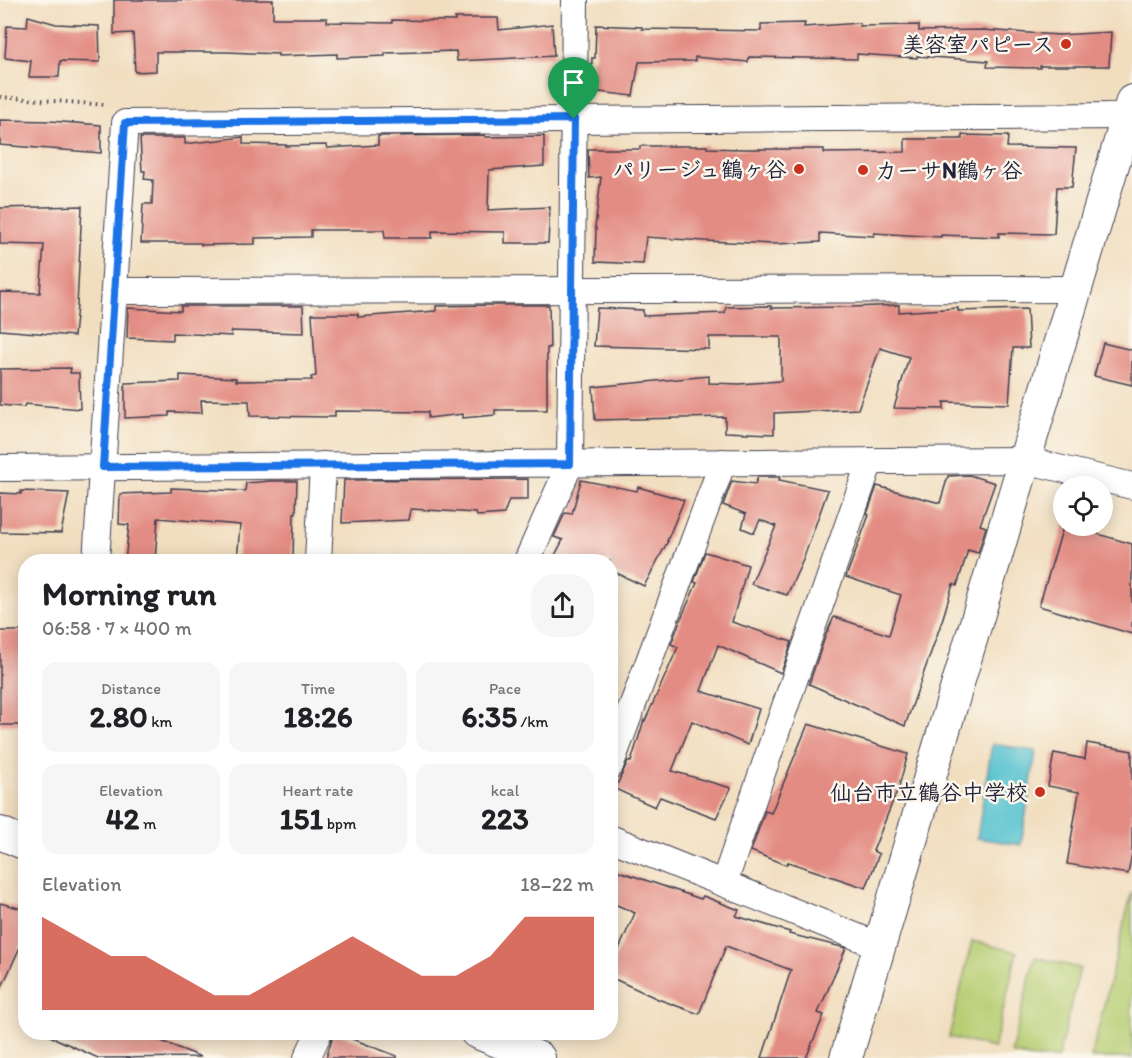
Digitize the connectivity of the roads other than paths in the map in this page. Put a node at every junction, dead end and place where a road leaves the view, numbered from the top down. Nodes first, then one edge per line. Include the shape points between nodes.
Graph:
1 (575, 0) edge
2 (1130, 108) edge
3 (574, 119) junction
4 (1076, 289) junction
5 (572, 290) junction
6 (114, 291) junction
7 (1025, 460) junction
8 (870, 461) junction
9 (723, 462) junction
10 (570, 464) junction
11 (323, 465) junction
12 (103, 467) junction
13 (0, 468) edge
14 (1132, 486) edge
15 (97, 554) edge
16 (318, 554) edge
17 (530, 554) edge
18 (618, 744) edge
19 (0, 833) edge
20 (18, 841) edge
21 (618, 841) edge
22 (724, 884) junction
23 (880, 946) junction
24 (316, 1040) edge
25 (496, 1040) edge
26 (308, 1058) edge
27 (540, 1058) edge
28 (846, 1058) edge

1 - 3 street
2 - 3 street
2 - 4 street
3 - 5 street
3 - 6 street via 125,123
4 - 5 street
4 - 7 street
5 - 6 street
5 - 10 street
6 - 12 street
7 - 8 street
7 - 14 street
7 - 23 street
8 - 9 street
8 - 22 street
9 - 10 street
9 - 18 street
10 - 11 street
10 - 17 street
11 - 12 street
11 - 16 street
12 - 13 street
12 - 15 street
19 - 20 street
21 - 22 street
22 - 23 street
23 - 28 street
24 - 26 street
25 - 27 street

